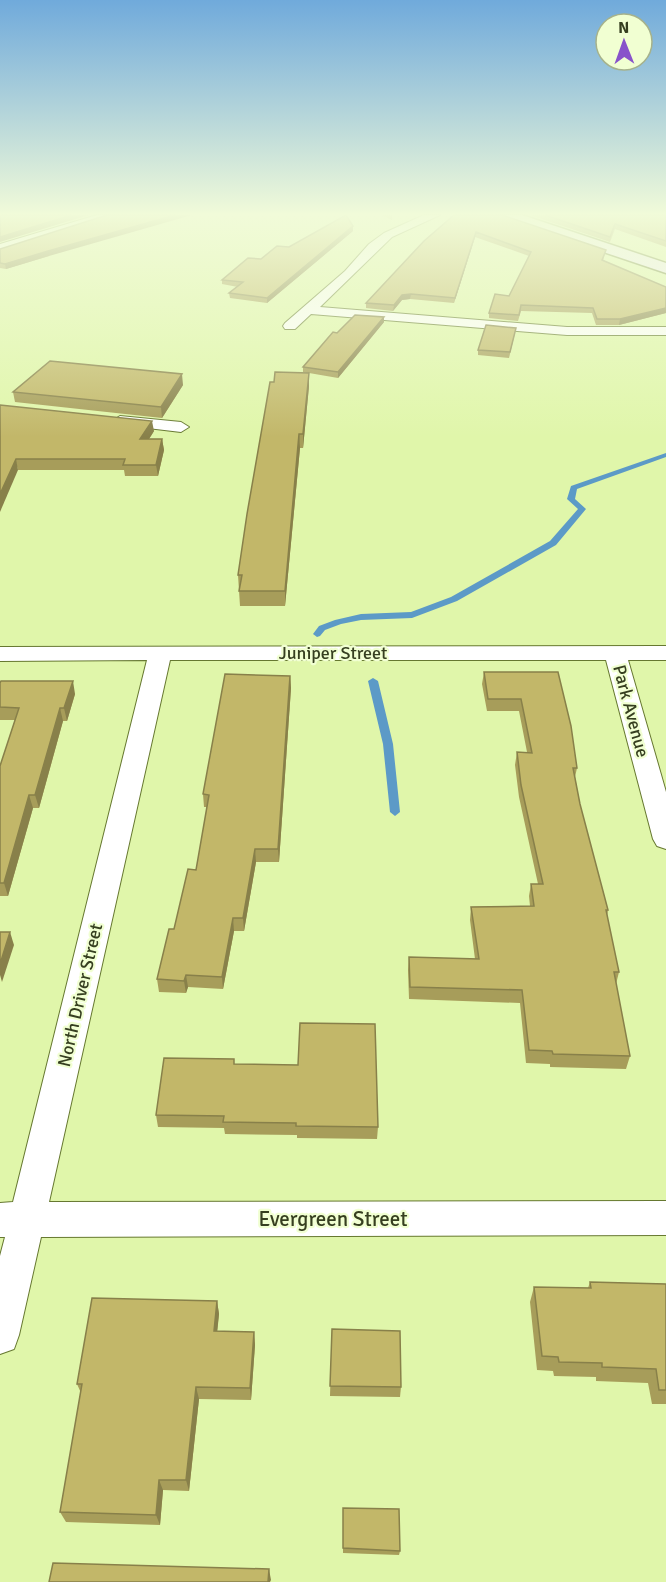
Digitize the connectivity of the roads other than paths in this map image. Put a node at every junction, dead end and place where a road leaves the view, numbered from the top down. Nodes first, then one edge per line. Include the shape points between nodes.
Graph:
1 (331, 289) edge
2 (309, 310) junction
3 (290, 326) dead end
4 (666, 331) edge
5 (102, 419) edge
6 (181, 427) dead end
7 (615, 653) junction
8 (666, 653) edge
9 (0, 654) edge
10 (160, 654) junction
11 (666, 839) edge
12 (666, 1218) edge
13 (13, 1220) edge
14 (0, 1335) edge

1 - 2 street
2 - 3 street
2 - 4 street via 567,331
5 - 6 street
7 - 8 street, Juniper Street
7 - 10 street, Juniper Street
7 - 11 street, Park Avenue
9 - 10 street, Juniper Street
10 - 13 street, North Driver Street
12 - 13 street, Evergreen Street
13 - 14 street, North Driver Street

